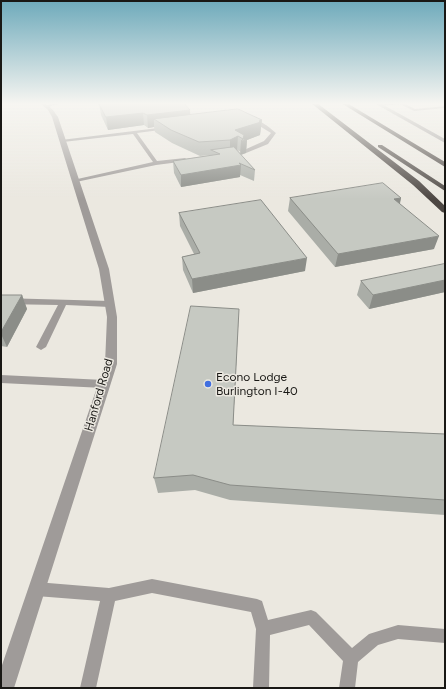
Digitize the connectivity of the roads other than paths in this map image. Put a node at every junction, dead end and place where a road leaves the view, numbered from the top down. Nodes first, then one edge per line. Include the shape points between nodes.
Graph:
1 (61, 135) edge
2 (109, 135) edge
3 (136, 135) edge
4 (273, 135) edge
5 (356, 135) edge
6 (363, 135) edge
7 (396, 135) edge
8 (404, 135) edge
9 (435, 135) edge
10 (63, 141) junction
11 (445, 141) edge
12 (246, 151) dead end
13 (191, 159) edge
14 (445, 159) edge
15 (156, 163) junction
16 (445, 165) edge
17 (76, 180) junction
18 (445, 190) edge
19 (445, 210) edge
20 (1, 300) edge
21 (63, 303) junction
22 (110, 304) junction
23 (41, 347) dead end
24 (1, 379) edge
25 (104, 384) junction
26 (36, 589) junction
27 (110, 595) junction
28 (263, 629) junction
29 (445, 636) edge
30 (351, 658) junction
31 (4, 688) edge
32 (88, 688) edge
33 (261, 688) edge
34 (348, 688) edge

1 - 10 street, Hanford Road
2 - 10 lane
3 - 15 lane
4 - 12 lane via 262,145
5 - 19 highway via 416,183
6 - 18 highway
7 - 16 highway
8 - 14 highway
9 - 11 street
10 - 17 street, Hanford Road
13 - 15 lane
15 - 17 lane
17 - 22 street, Hanford Road via 104,269
20 - 21 lane
21 - 22 lane
21 - 23 lane
22 - 25 street, Hanford Road via 111,364
24 - 25 lane
25 - 26 street, Hanford Road
26 - 27 lane
26 - 31 street, Hanford Road
27 - 28 lane via 152,586 257,606
27 - 32 lane
28 - 30 lane via 311,617
28 - 33 lane
29 - 30 lane via 398,632 374,639
30 - 34 lane

